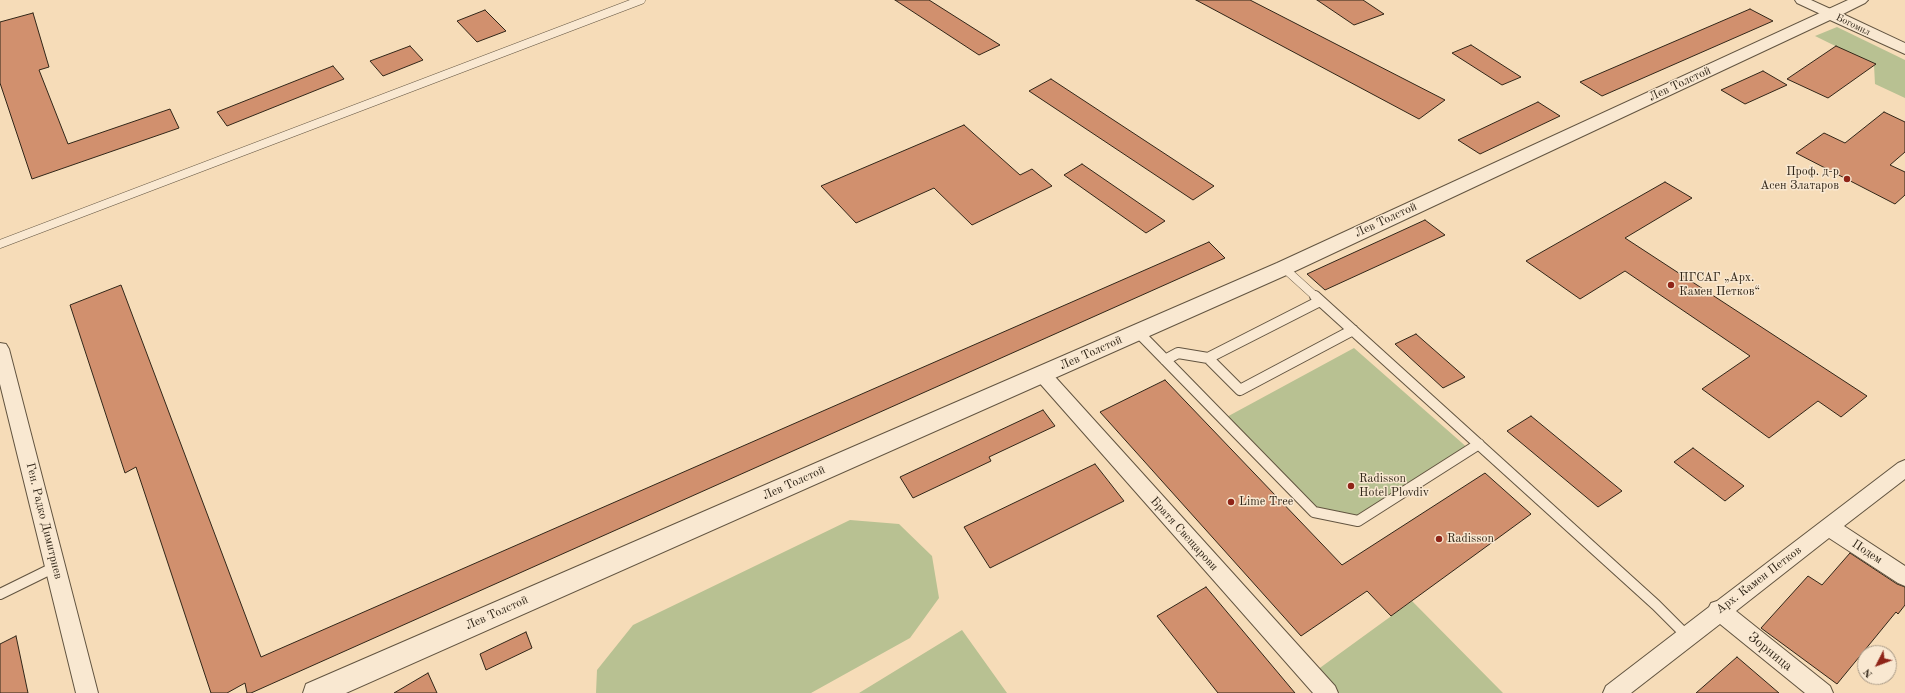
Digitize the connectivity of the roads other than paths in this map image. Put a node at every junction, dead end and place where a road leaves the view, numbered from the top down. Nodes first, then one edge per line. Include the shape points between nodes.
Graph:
1 (641, 0) edge
2 (1801, 0) edge
3 (1860, 0) edge
4 (1831, 14) junction
5 (1905, 49) edge
6 (0, 244) edge
7 (1284, 268) junction
8 (1320, 300) junction
9 (1353, 330) junction
10 (1138, 332) junction
11 (0, 349) edge
12 (1208, 358) junction
13 (1165, 360) junction
14 (1042, 374) junction
15 (3, 375) edge
16 (1479, 444) junction
17 (1905, 468) edge
18 (1829, 527) junction
19 (55, 567) junction
20 (1905, 577) edge
21 (0, 594) edge
22 (1718, 610) junction
23 (1687, 636) junction
24 (87, 693) edge
25 (316, 693) edge
26 (1326, 693) edge
27 (1614, 693) edge
28 (1822, 693) edge

1 - 6 lane
2 - 4 street, Богомил
3 - 4 street, Лев Толстой
4 - 5 street, Богомил
4 - 7 street, Лев Толстой
7 - 8 lane
7 - 10 street, Лев Толстой
8 - 9 lane
8 - 12 lane
9 - 12 lane via 1240,390
9 - 16 lane
10 - 13 lane
10 - 14 street, Лев Толстой
11 - 15 street, Ген. Радко Димитриев
12 - 13 lane via 1178,353
13 - 16 lane via 1314,512 1358,521
14 - 25 street, Лев Толстой
14 - 26 street, Братя Свещарови
15 - 19 street, Ген. Радко Димитриев
16 - 23 lane
17 - 18 street, Арх. Камен Петков
18 - 20 street, Подем
18 - 22 street, Арх. Камен Петков
19 - 21 lane
19 - 24 street, Ген. Радко Димитриев
22 - 23 street, Арх. Камен Петков
22 - 28 street, Зорница
23 - 27 street, Арх. Камен Петков

